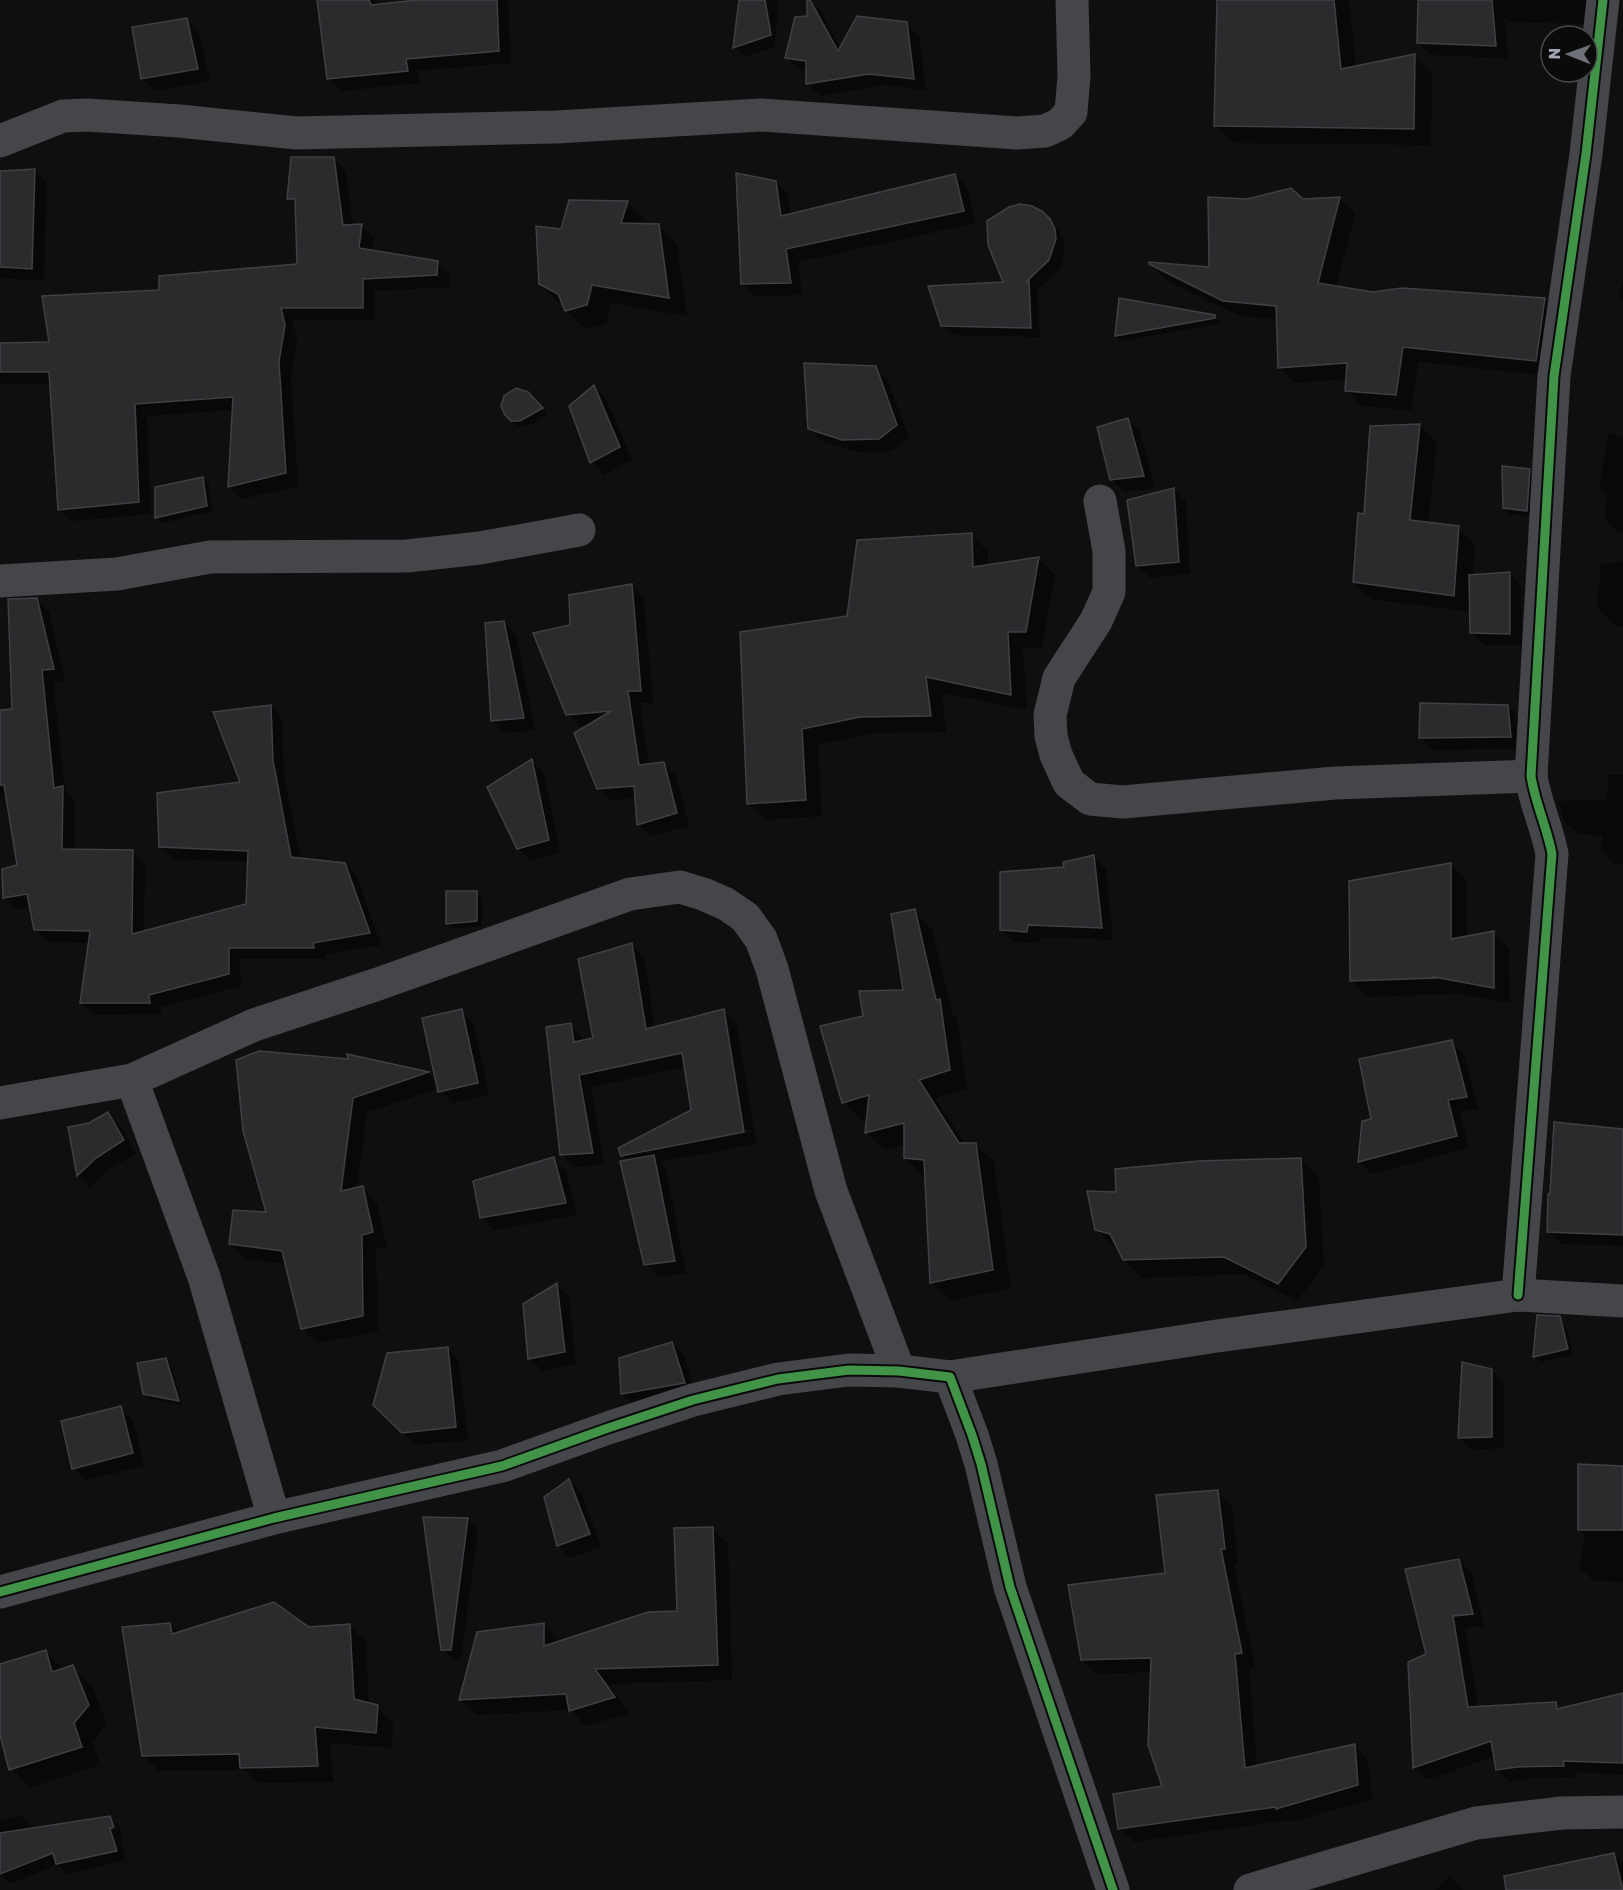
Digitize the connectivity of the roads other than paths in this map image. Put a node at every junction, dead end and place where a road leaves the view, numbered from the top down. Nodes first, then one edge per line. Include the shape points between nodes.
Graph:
1 (1072, 0) edge
2 (1603, 0) edge
3 (0, 141) edge
4 (1100, 501) dead end
5 (579, 530) dead end
6 (0, 581) edge
7 (1531, 776) junction
8 (132, 1080) junction
9 (0, 1103) edge
10 (1518, 1295) junction
11 (1623, 1301) edge
12 (899, 1371) junction
13 (950, 1377) junction
14 (274, 1518) junction
15 (0, 1592) edge
16 (1623, 1812) edge
17 (1113, 1890) edge
18 (1250, 1890) edge

1 - 3 street via 1073,103 1071,112 1060,124 1045,130 1017,133 761,115 556,127 297,133 87,115 63,116
2 - 7 street via 1586,154 1554,376
4 - 7 street via 1109,551 1109,592 1096,621 1059,678 1050,715 1051,736 1063,771 1069,783 1090,798 1123,802 1335,783
5 - 6 street via 480,549 407,556 210,557 117,574
7 - 10 street via 1552,854
8 - 9 street
8 - 12 street via 254,1025 630,894 680,888 703,894 746,917 761,939 831,1191
8 - 14 street via 204,1277
10 - 11 street
10 - 13 street
12 - 13 street
12 - 14 street via 849,1370 778,1379 693,1400 502,1466
13 - 17 street via 981,1464 1010,1587
14 - 15 street
16 - 18 street via 1562,1813 1476,1823

